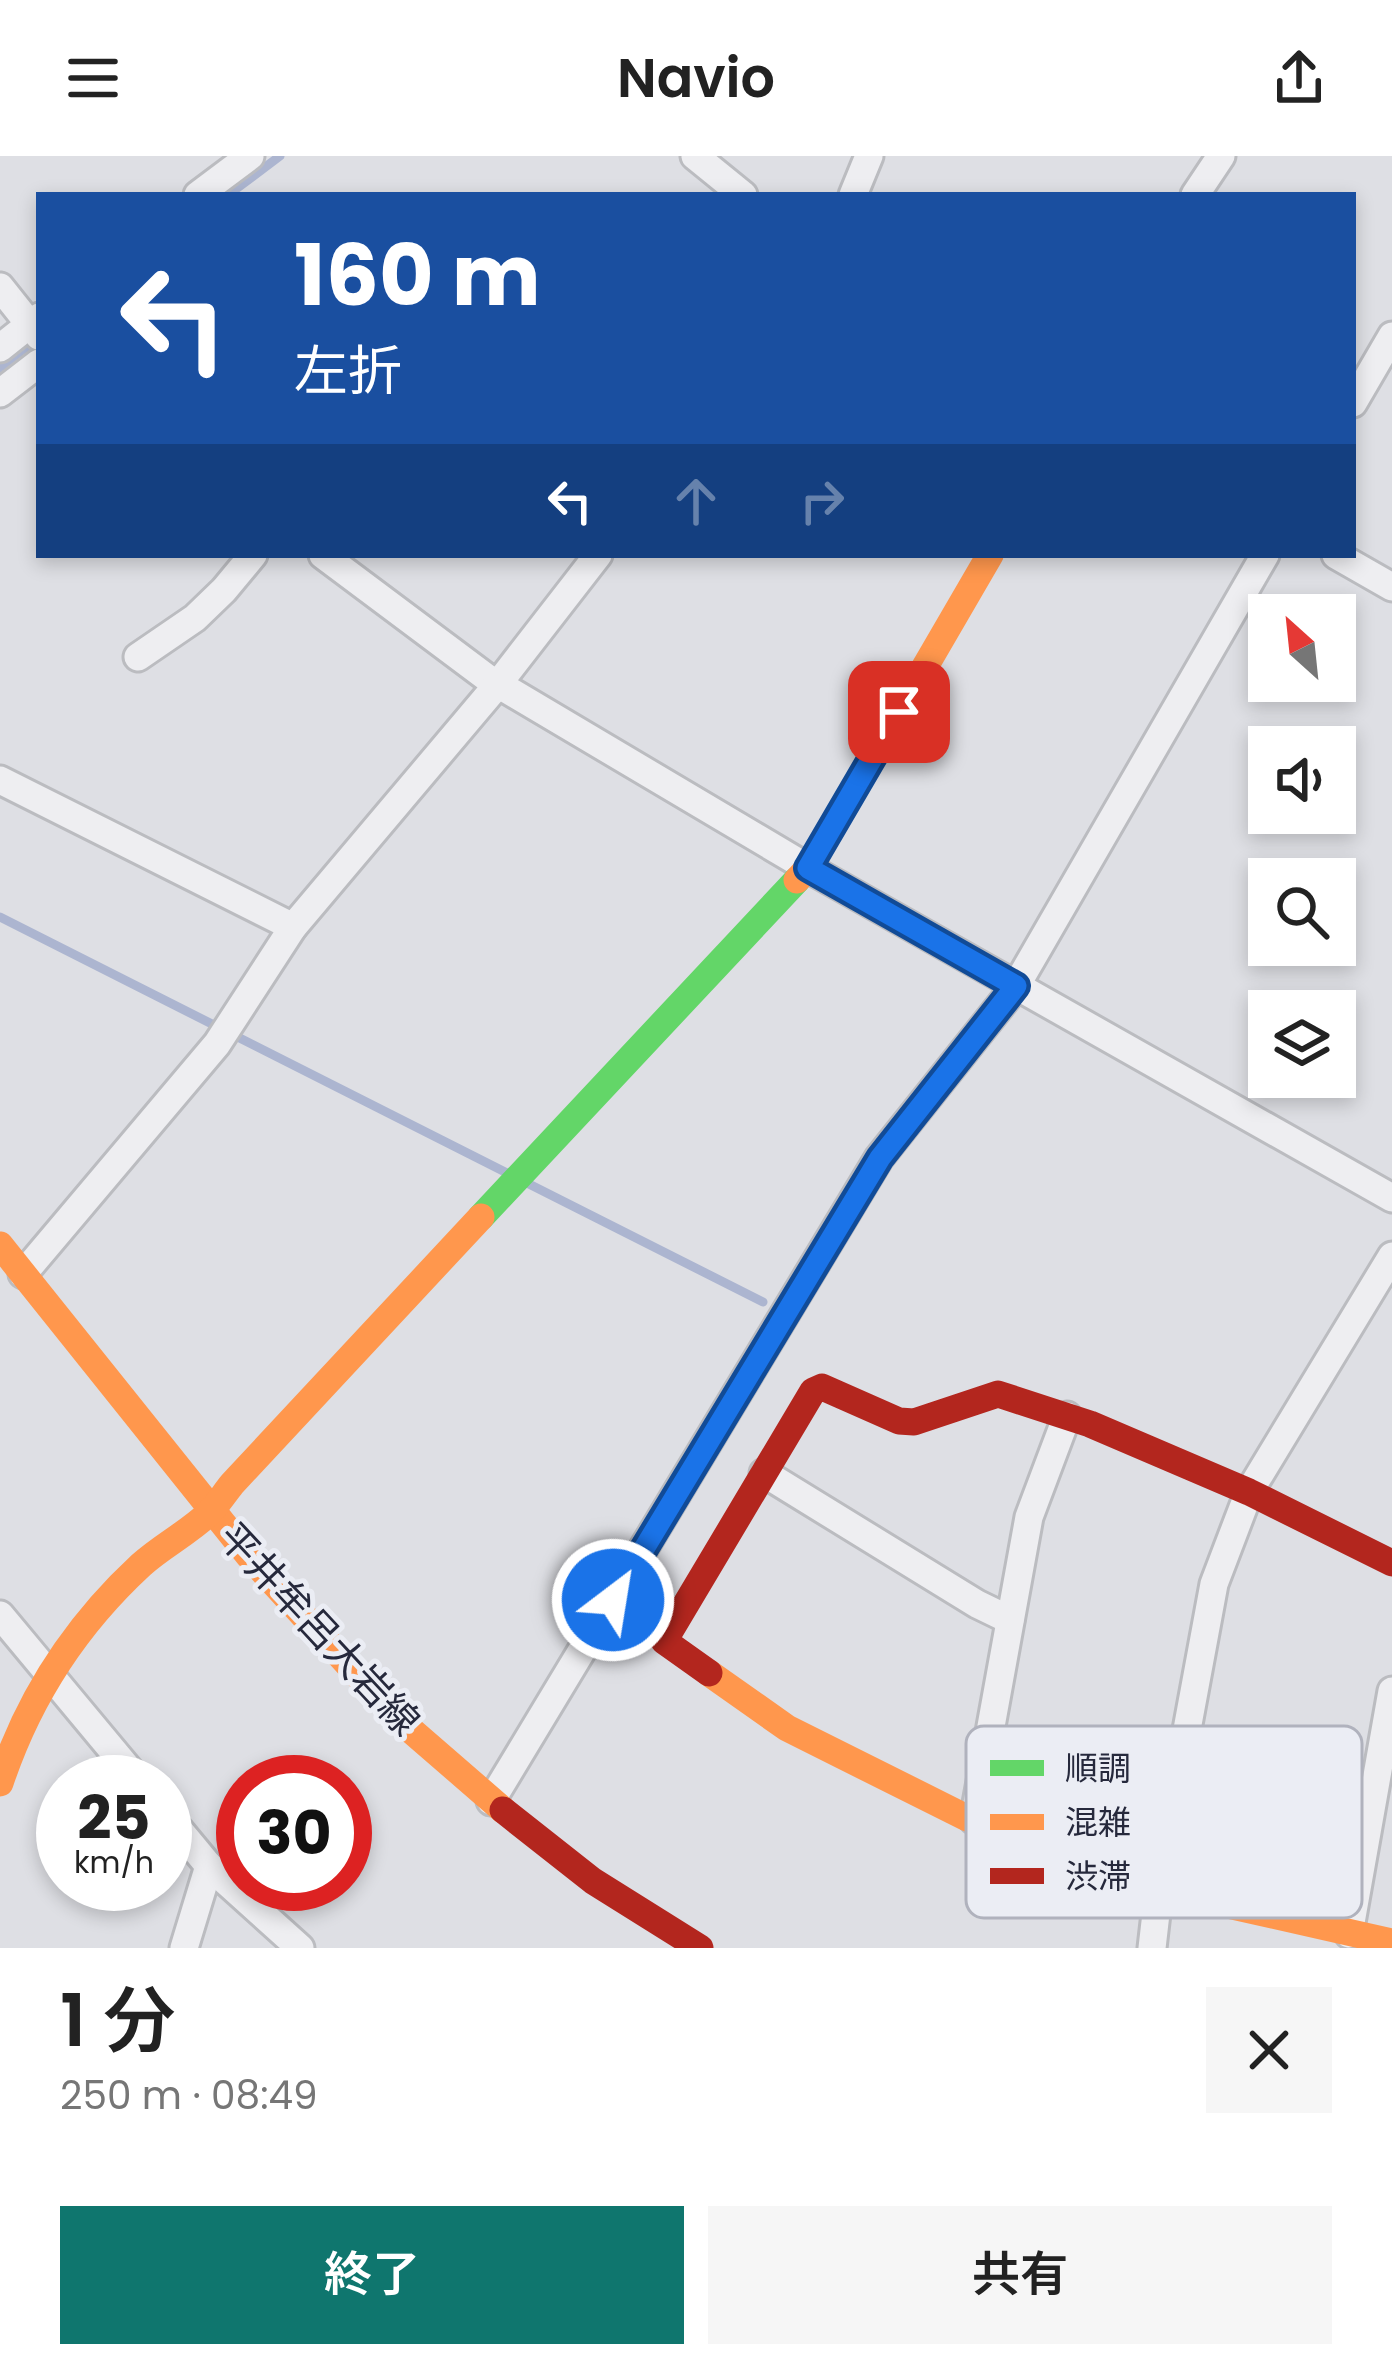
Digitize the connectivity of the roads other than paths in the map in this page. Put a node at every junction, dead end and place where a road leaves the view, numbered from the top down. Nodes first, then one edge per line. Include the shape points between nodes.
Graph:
1 (250, 156) edge
2 (695, 156) edge
3 (869, 156) edge
4 (1221, 156) edge
5 (203, 192) edge
6 (739, 192) edge
7 (855, 192) edge
8 (1198, 192) edge
9 (0, 287) edge
10 (36, 326) edge
11 (1392, 336) edge
12 (0, 348) edge
13 (36, 365) edge
14 (0, 391) edge
15 (1356, 399) edge
16 (251, 558) edge
17 (327, 558) edge
18 (596, 558) edge
19 (988, 558) edge
20 (1263, 558) edge
21 (1341, 558) edge
22 (1392, 587) edge
23 (138, 657) dead end
24 (498, 684) junction
25 (0, 780) edge
26 (808, 868) junction
27 (293, 927) junction
28 (1016, 986) junction
29 (1392, 1198) edge
30 (0, 1245) edge
31 (1392, 1256) edge
32 (23, 1274) junction
33 (1067, 1416) junction
34 (764, 1473) junction
35 (1249, 1492) junction
36 (212, 1511) junction
37 (1392, 1563) edge
38 (0, 1616) edge
39 (1010, 1620) junction
40 (47, 1673) junction
41 (1392, 1691) edge
42 (991, 1726) edge
43 (1188, 1726) edge
44 (116, 1755) edge
45 (0, 1783) edge
46 (491, 1801) junction
47 (966, 1816) edge
48 (192, 1846) edge
49 (1362, 1861) edge
50 (209, 1866) junction
51 (1157, 1918) edge
52 (1281, 1918) edge
53 (1352, 1918) edge
54 (1349, 1934) junction
55 (1392, 1942) edge
56 (184, 1948) edge
57 (300, 1948) edge
58 (700, 1948) edge
59 (1153, 1948) edge

1 - 5 street
2 - 6 street
3 - 7 street
4 - 8 street
9 - 10 street
10 - 12 street
11 - 15 street
13 - 14 street
16 - 23 street via 195,618
17 - 24 street
18 - 24 street
19 - 26 street
20 - 28 street
21 - 22 street
24 - 26 street
24 - 27 street
25 - 27 street
26 - 28 street
26 - 36 street
27 - 32 street via 218,1044
28 - 29 street
28 - 46 street via 880,1158
30 - 32 street, 平井牟呂大岩線
31 - 35 street
32 - 36 street, 平井牟呂大岩線
33 - 34 street via 998,1394 899,1421 822,1387
33 - 35 street
33 - 39 street via 1029,1517
34 - 39 street
34 - 47 street via 664,1641 787,1728
35 - 37 street
35 - 43 street via 1214,1584
36 - 40 street via 144,1562
36 - 46 street, 平井牟呂大岩線 via 398,1719
38 - 40 street
39 - 42 street
40 - 44 street
40 - 45 street
41 - 49 street
46 - 58 street, 平井牟呂大岩線 via 593,1881
48 - 50 street
50 - 56 street
50 - 57 street
51 - 59 street
52 - 54 street
53 - 54 street
54 - 55 street

